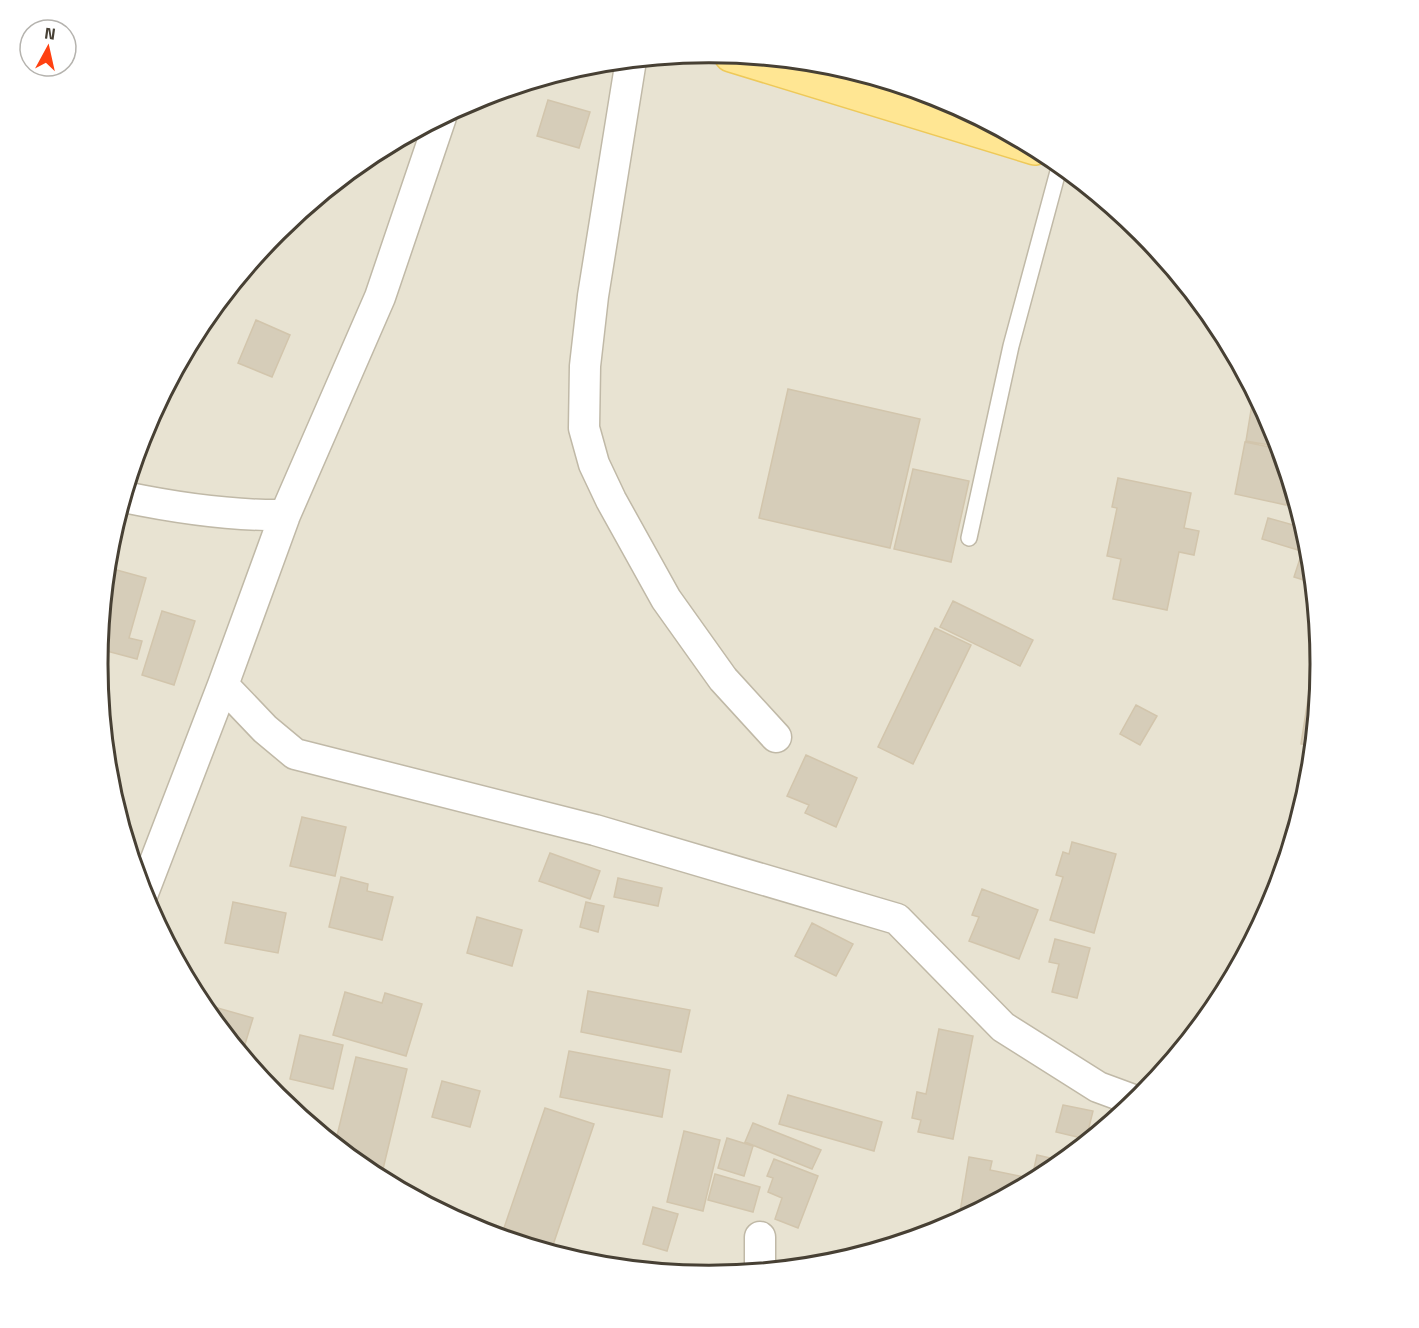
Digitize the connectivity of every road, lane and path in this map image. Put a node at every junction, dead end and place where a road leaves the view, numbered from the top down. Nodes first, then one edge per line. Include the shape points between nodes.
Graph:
1 (766, 66) edge
2 (630, 68) edge
3 (437, 129) edge
4 (995, 136) edge
5 (1057, 174) edge
6 (132, 499) edge
7 (285, 515) junction
8 (969, 538) dead end
9 (223, 685) junction
10 (776, 737) dead end
11 (145, 871) edge
12 (1126, 1097) edge
13 (760, 1237) dead end
14 (760, 1263) edge

1 - 4 main road
2 - 10 street via 593,296 585,366 584,428 594,464 611,500 666,599 723,679
3 - 7 street via 380,297
5 - 8 lane via 1011,346
6 - 7 street via 183,509 250,516
7 - 9 street
9 - 11 street
9 - 12 street via 265,729 296,754 595,830 897,919 1003,1027 1098,1087
13 - 14 street

